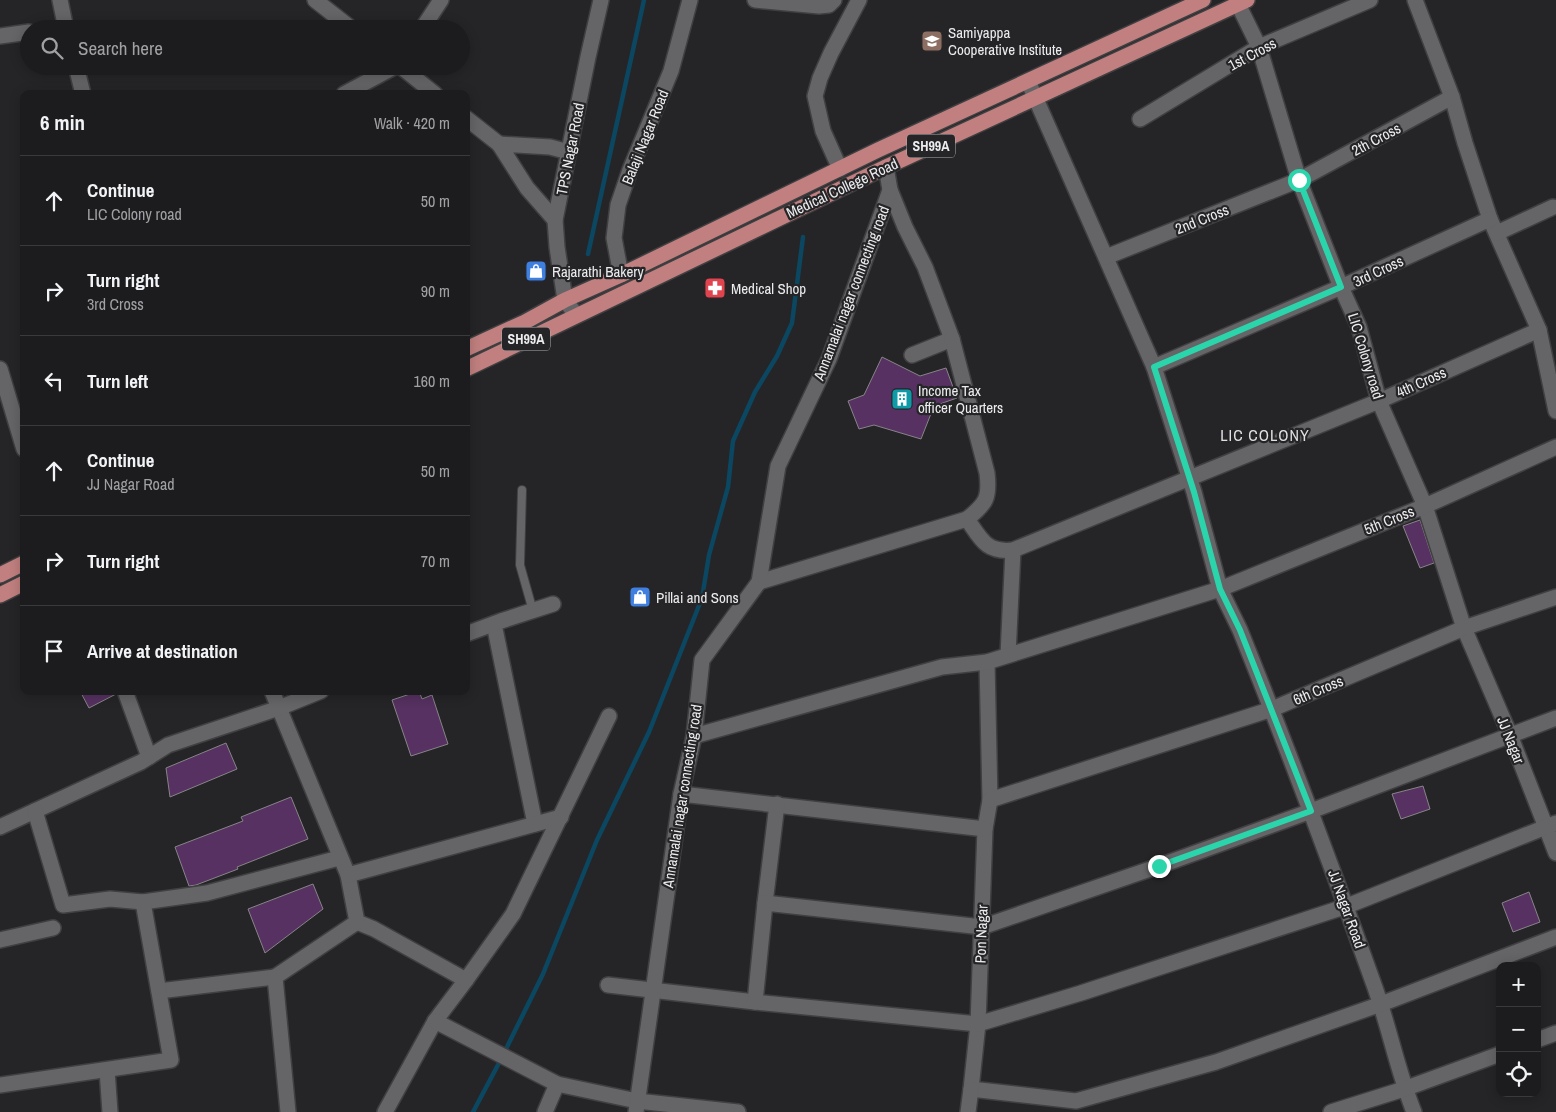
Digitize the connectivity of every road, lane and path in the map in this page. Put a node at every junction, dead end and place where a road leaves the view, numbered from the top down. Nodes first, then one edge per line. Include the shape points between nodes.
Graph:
1 (72, 0) edge
2 (315, 0) edge
3 (441, 0) edge
4 (601, 0) edge
5 (690, 0) edge
6 (755, 0) edge
7 (834, 0) edge
8 (859, 0) edge
9 (1203, 0) edge
10 (1370, 0) edge
11 (1415, 0) edge
12 (1241, 2) edge
13 (61, 6) edge
14 (64, 20) edge
15 (341, 20) edge
16 (428, 20) edge
17 (20, 33) edge
18 (0, 36) edge
19 (1259, 47) junction
20 (79, 75) edge
21 (379, 75) edge
22 (411, 75) edge
23 (1028, 81) junction
24 (83, 90) edge
25 (351, 90) edge
26 (430, 90) edge
27 (1452, 97) junction
28 (1035, 98) junction
29 (1140, 119) dead end
30 (470, 121) edge
31 (499, 144) junction
32 (569, 152) junction
33 (886, 167) junction
34 (840, 169) junction
35 (1299, 180) junction
36 (890, 190) junction
37 (1553, 207) dead end
38 (555, 220) junction
39 (1493, 226) junction
40 (1106, 257) junction
41 (616, 278) junction
42 (1341, 287) junction
43 (565, 300) junction
44 (581, 312) junction
45 (1539, 330) junction
46 (952, 338) junction
47 (470, 347) edge
48 (912, 355) dead end
49 (470, 367) edge
50 (1154, 367) junction
51 (0, 369) edge
52 (1379, 401) junction
53 (1556, 411) edge
54 (20, 436) edge
55 (1556, 447) edge
56 (1190, 478) junction
57 (522, 490) dead end
58 (1425, 506) junction
59 (967, 519) junction
60 (1014, 550) junction
61 (20, 565) edge
62 (0, 575) edge
63 (759, 582) junction
64 (20, 585) edge
65 (1220, 589) junction
66 (0, 595) edge
67 (1556, 597) edge
68 (553, 604) dead end
69 (534, 611) junction
70 (494, 624) junction
71 (1464, 628) junction
72 (470, 633) edge
73 (1008, 655) junction
74 (987, 662) junction
75 (126, 695) edge
76 (274, 695) edge
77 (311, 695) edge
78 (279, 708) junction
79 (1272, 709) junction
80 (609, 716) dead end
81 (1556, 718) edge
82 (1510, 735) junction
83 (694, 736) junction
84 (149, 757) junction
85 (680, 794) junction
86 (990, 800) junction
87 (777, 804) junction
88 (35, 811) junction
89 (1311, 811) junction
90 (561, 817) junction
91 (535, 824) junction
92 (1551, 825) edge
93 (0, 827) edge
94 (985, 828) junction
95 (1556, 853) edge
96 (339, 858) junction
97 (348, 875) junction
98 (143, 902) junction
99 (765, 903) junction
100 (1347, 906) junction
101 (357, 922) junction
102 (982, 927) junction
103 (53, 928) dead end
104 (1556, 937) edge
105 (0, 940) edge
106 (275, 977) junction
107 (466, 980) junction
108 (608, 985) dead end
109 (652, 990) junction
110 (159, 991) junction
111 (755, 1002) junction
112 (1381, 1004) junction
113 (435, 1021) junction
114 (978, 1024) junction
115 (1556, 1033) edge
116 (1541, 1039) edge
117 (1496, 1055) edge
118 (108, 1070) junction
119 (557, 1084) junction
120 (0, 1085) edge
121 (1404, 1089) junction
122 (971, 1090) junction
123 (636, 1106) edge
124 (1075, 1106) edge
125 (110, 1112) edge
126 (288, 1112) edge
127 (385, 1112) edge
128 (545, 1112) edge
129 (738, 1112) edge
130 (968, 1112) edge
131 (1331, 1112) edge
132 (1414, 1112) edge

1 - 13 street
2 - 15 street
3 - 16 street
4 - 32 street, TPS Nagar Road
5 - 41 street, Balaji Nagar Road via 671,71 618,205 614,238
6 - 7 street via 819,6 830,5
8 - 34 street via 831,53 815,96 823,131
9 - 23 main road, Medical College Road / SH99A
10 - 19 street, 1st Cross
11 - 27 street
12 - 19 street, LIC Colony road
12 - 28 main road, Medical College Road / SH99A
13 - 14 street
17 - 18 street
19 - 29 street, 1st Cross
19 - 35 street, LIC Colony road
20 - 24 street
21 - 25 street
22 - 26 street
23 - 28 street, JJ Nagar Road
23 - 34 main road, Medical College Road / SH99A
27 - 35 street, 2th Cross
27 - 39 street
28 - 33 main road, Medical College Road / SH99A
28 - 40 street, JJ Nagar Road
30 - 31 street
31 - 32 street via 550,147
31 - 38 street via 527,188
32 - 38 street, TPS Nagar Road
33 - 36 street
33 - 44 main road, Medical College Road / SH99A
34 - 41 main road, Medical College Road / SH99A
35 - 40 street, 2nd Cross
35 - 42 street, LIC Colony road
36 - 46 street via 925,267
36 - 63 street, Annamalai nagar connecting road via 829,358 778,466
37 - 39 street, 3rd Cross
38 - 43 street, TPS Nagar Road
39 - 42 street, 3rd Cross
39 - 45 street
40 - 50 street, JJ Nagar Road
41 - 43 main road, Medical College Road / SH99A
42 - 50 street, 3rd Cross
42 - 52 street, LIC Colony road via 1359,327
43 - 44 street
43 - 47 main road, Medical College Road / SH99A
44 - 49 main road, Medical College Road / SH99A
45 - 52 street, 4th Cross
45 - 53 street
46 - 48 street
46 - 59 street via 988,473 989,490 982,508
50 - 56 street, JJ Nagar Road
51 - 54 street
52 - 56 street, 4th Cross
52 - 58 street, LIC Colony road
55 - 58 street, 5th Cross
56 - 60 street, 4th Cross
56 - 65 street, JJ Nagar Road
57 - 69 lane via 520,565
58 - 65 street, 5th Cross
58 - 71 street, LIC Colony road
59 - 60 street via 985,544 1002,551
59 - 63 street
60 - 73 street
61 - 62 main road
63 - 83 street, Annamalai nagar connecting road via 702,660
64 - 66 main road
65 - 73 street, 5th Cross
65 - 79 street, JJ Nagar Road
67 - 71 street, 6th Cross
68 - 69 street
69 - 70 street
70 - 72 street
70 - 91 street
71 - 79 street, 6th Cross
71 - 82 street, JJ Nagar
73 - 74 street, 5th Cross
74 - 83 street, 5th Cross via 942,667
74 - 86 street, Pon Nagar
75 - 84 street
76 - 78 street
77 - 78 street
78 - 84 street via 168,745
78 - 96 street
79 - 86 street, 6th Cross
79 - 89 street, JJ Nagar Road
80 - 90 street
81 - 82 street
82 - 89 street
82 - 92 street, JJ Nagar
83 - 85 street, Annamalai nagar connecting road
84 - 88 street
85 - 87 street
85 - 109 street, Annamalai nagar connecting road
86 - 94 street, Pon Nagar
87 - 94 street
87 - 99 street
88 - 93 street
88 - 98 street via 63,905 110,899
89 - 100 street, JJ Nagar Road
89 - 102 street
90 - 91 street
90 - 107 street via 513,914
91 - 97 street
92 - 95 street, JJ Nagar
92 - 100 street
94 - 102 street, Pon Nagar
96 - 97 street
96 - 98 street via 207,893
97 - 101 street
98 - 110 street
99 - 102 street
99 - 111 street
100 - 112 street, JJ Nagar Road
100 - 114 street
101 - 106 street
101 - 107 street
102 - 114 street, Pon Nagar
103 - 105 street
104 - 112 street
106 - 110 street
106 - 126 street
107 - 113 street
108 - 109 street
109 - 111 street
109 - 123 street, Annamalai nagar connecting road
110 - 118 street via 171,1060
111 - 114 street
112 - 121 street, JJ Nagar Road
112 - 124 street via 1216,1062
113 - 119 street
113 - 127 street
114 - 122 street, Pon Nagar
115 - 116 street
117 - 121 street
118 - 120 street
118 - 125 street
119 - 123 street
119 - 128 street
121 - 131 street
121 - 132 street, JJ Nagar Road
122 - 124 street
122 - 130 street, Pon Nagar
123 - 129 street

